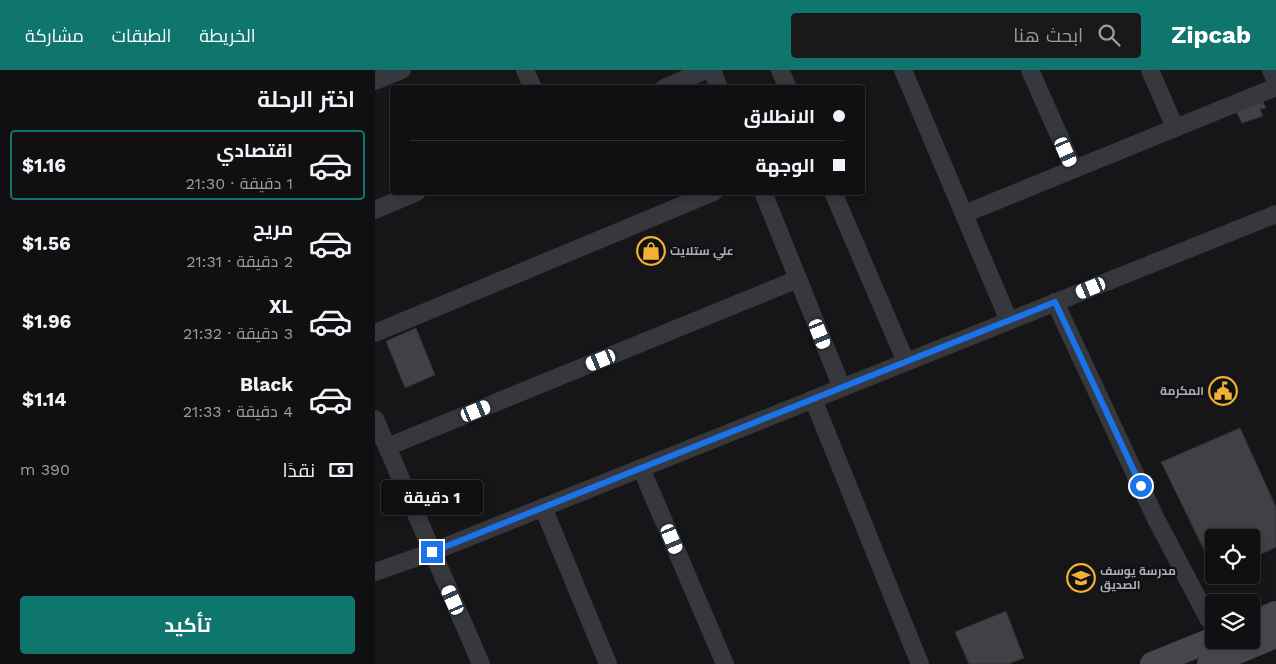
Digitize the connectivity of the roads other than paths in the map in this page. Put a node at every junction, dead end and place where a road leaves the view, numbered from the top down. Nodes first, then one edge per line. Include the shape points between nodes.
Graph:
1 (402, 70) edge
2 (525, 70) edge
3 (706, 70) edge
4 (712, 70) edge
5 (780, 70) edge
6 (903, 70) edge
7 (1030, 70) edge
8 (1150, 70) edge
9 (1271, 70) edge
10 (375, 81) edge
11 (1276, 81) edge
12 (532, 85) edge
13 (671, 85) edge
14 (718, 85) edge
15 (787, 85) edge
16 (1276, 87) edge
17 (1175, 128) junction
18 (1074, 169) junction
19 (410, 195) edge
20 (707, 195) edge
21 (764, 195) edge
22 (834, 195) edge
23 (375, 210) edge
24 (964, 214) junction
25 (1276, 214) edge
26 (798, 279) junction
27 (1055, 302) junction
28 (1009, 320) junction
29 (375, 333) edge
30 (907, 362) junction
31 (842, 388) junction
32 (813, 399) junction
33 (375, 419) edge
34 (387, 448) junction
35 (641, 468) junction
36 (543, 507) junction
37 (432, 552) junction
38 (375, 572) edge
39 (1276, 613) edge
40 (1260, 619) edge
41 (1205, 636) edge
42 (1276, 636) edge
43 (1260, 638) edge
44 (1205, 647) edge
45 (481, 664) edge
46 (608, 664) edge
47 (725, 664) edge
48 (919, 664) edge
49 (1152, 664) edge

1 - 10 street
2 - 12 street
3 - 13 street
4 - 14 street
5 - 15 street
6 - 24 street
7 - 18 street
8 - 17 street
9 - 11 street
16 - 17 street
17 - 18 street
18 - 24 street
19 - 23 street
20 - 29 street
21 - 26 street
22 - 30 street
24 - 28 street
25 - 27 street
26 - 31 street
26 - 34 street
27 - 28 street
27 - 41 street via 1156,519
28 - 30 street
30 - 31 street
31 - 32 street
32 - 35 street
32 - 48 street
33 - 34 street
34 - 37 street
35 - 36 street
35 - 47 street
36 - 37 street
36 - 46 street
37 - 38 street
37 - 45 street
39 - 40 street
42 - 43 street
44 - 49 street

